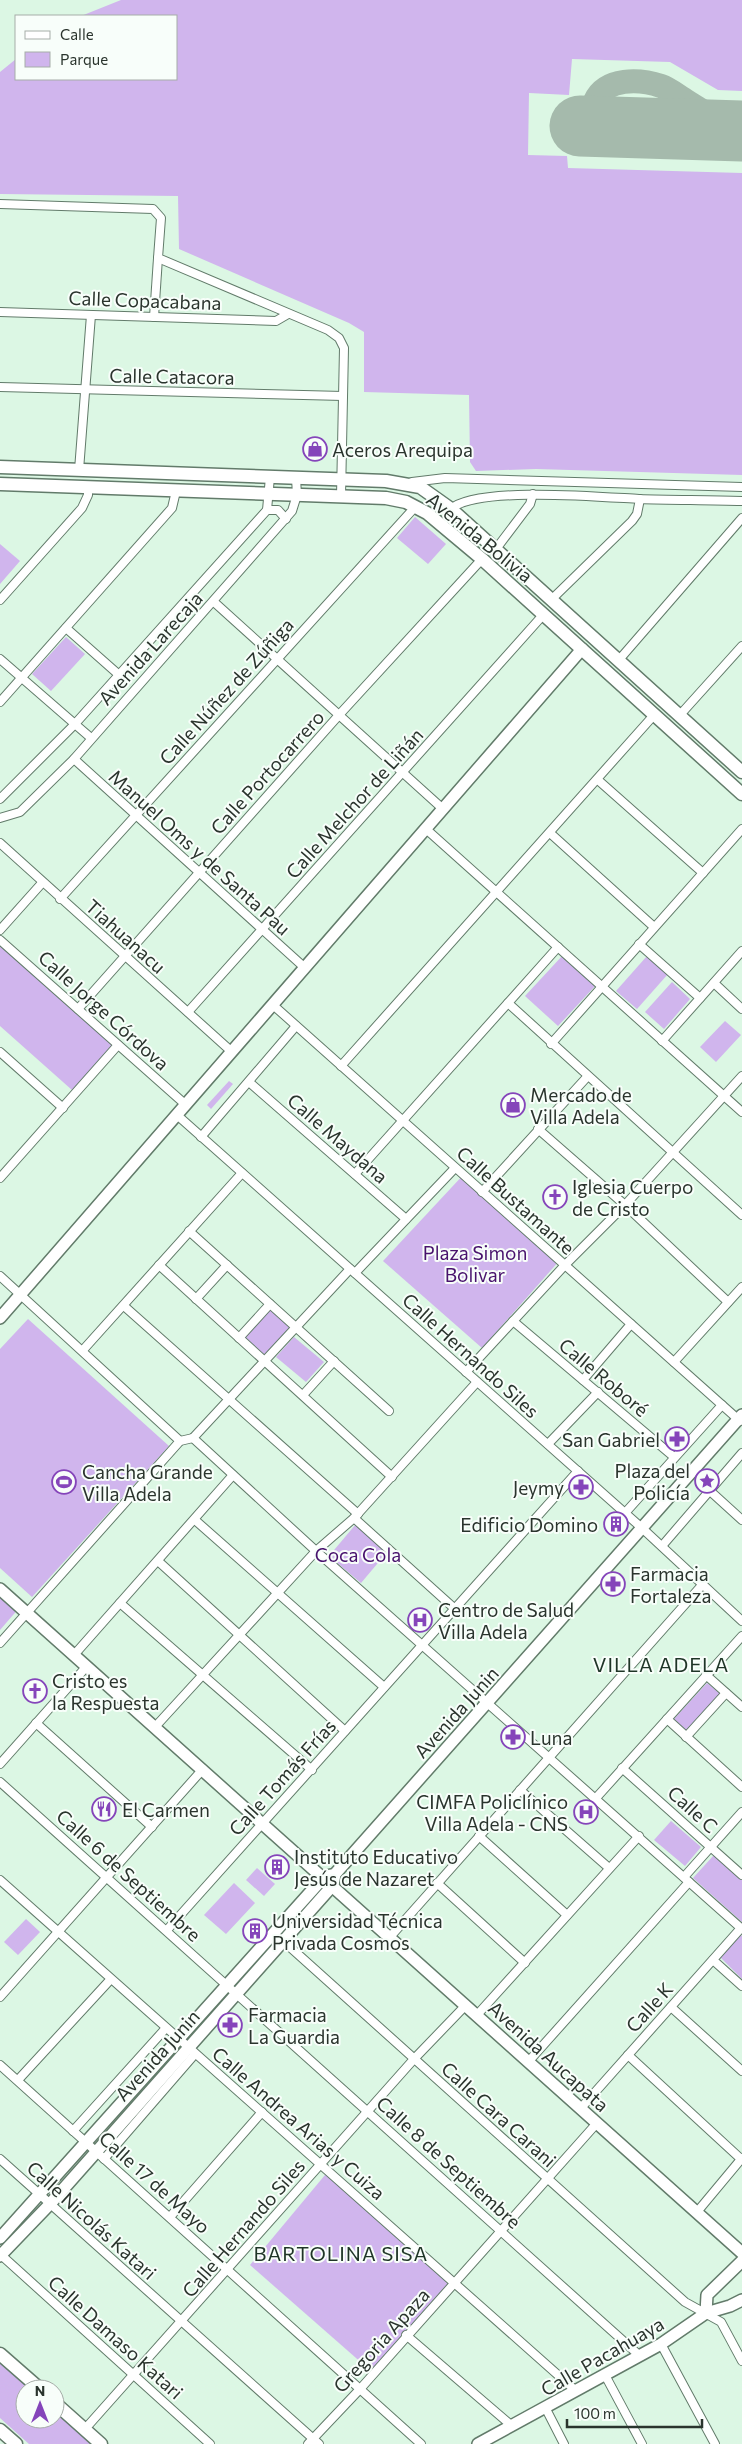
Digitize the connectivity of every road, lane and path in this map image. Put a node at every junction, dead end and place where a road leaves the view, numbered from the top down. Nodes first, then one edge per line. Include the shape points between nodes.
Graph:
1 (0, 204) edge
2 (158, 258) junction
3 (0, 312) edge
4 (288, 314) junction
5 (91, 315) junction
6 (154, 317) junction
7 (0, 387) edge
8 (85, 390) junction
9 (343, 396) junction
10 (0, 467) edge
11 (79, 470) junction
12 (270, 477) junction
13 (296, 478) junction
14 (341, 480) junction
15 (402, 483) junction
16 (0, 484) edge
17 (88, 487) junction
18 (742, 488) edge
19 (176, 491) junction
20 (269, 494) junction
21 (533, 494) junction
22 (297, 495) junction
23 (341, 496) junction
24 (640, 499) junction
25 (742, 501) edge
26 (416, 506) junction
27 (451, 509) junction
28 (267, 510) junction
29 (286, 518) junction
30 (742, 518) edge
31 (496, 549) junction
32 (482, 559) junction
33 (0, 600) edge
34 (552, 600) junction
35 (214, 602) junction
36 (543, 615) junction
37 (66, 628) junction
38 (592, 638) junction
39 (742, 646) edge
40 (582, 649) junction
41 (0, 659) edge
42 (277, 659) junction
43 (618, 661) junction
44 (118, 674) junction
45 (21, 679) junction
46 (0, 702) edge
47 (339, 715) junction
48 (654, 715) junction
49 (679, 716) junction
50 (74, 725) junction
51 (91, 738) junction
52 (74, 759) junction
53 (742, 770) edge
54 (403, 772) junction
55 (598, 780) junction
56 (742, 794) edge
57 (0, 799) edge
58 (443, 809) junction
59 (136, 815) junction
60 (0, 818) edge
61 (426, 828) junction
62 (742, 829) edge
63 (550, 833) junction
64 (0, 843) edge
65 (199, 873) junction
66 (703, 873) junction
67 (42, 882) junction
68 (497, 892) junction
69 (60, 898) junction
70 (654, 927) junction
71 (0, 930) edge
72 (262, 930) junction
73 (0, 940) edge
74 (639, 944) junction
75 (558, 947) junction
76 (742, 951) edge
77 (125, 957) junction
78 (304, 968) junction
79 (714, 982) junction
80 (601, 986) junction
81 (700, 998) junction
82 (508, 1003) junction
83 (273, 1005) junction
84 (742, 1009) edge
85 (78, 1010) junction
86 (188, 1012) junction
87 (296, 1026) junction
88 (662, 1041) junction
89 (551, 1044) junction
90 (118, 1045) junction
91 (232, 1052) junction
92 (1, 1053) edge
93 (341, 1066) junction
94 (742, 1076) edge
95 (587, 1077) junction
96 (249, 1082) junction
97 (724, 1096) junction
98 (186, 1105) junction
99 (63, 1108) junction
100 (742, 1112) edge
101 (177, 1115) junction
102 (402, 1120) junction
103 (538, 1129) junction
104 (201, 1137) junction
105 (672, 1153) junction
106 (455, 1168) junction
107 (242, 1173) junction
108 (355, 1174) junction
109 (0, 1178) edge
110 (482, 1192) junction
111 (625, 1205) junction
112 (742, 1215) edge
113 (406, 1219) junction
114 (190, 1231) junction
115 (159, 1265) junction
116 (228, 1265) junction
117 (565, 1265) junction
118 (352, 1271) junction
119 (0, 1276) edge
120 (742, 1287) edge
121 (21, 1295) junction
122 (196, 1299) junction
123 (728, 1302) junction
124 (270, 1304) junction
125 (124, 1306) junction
126 (0, 1318) edge
127 (513, 1321) junction
128 (631, 1324) junction
129 (296, 1327) junction
130 (239, 1338) junction
131 (83, 1350) junction
132 (264, 1361) junction
133 (334, 1361) junction
134 (674, 1362) junction
135 (466, 1372) junction
136 (583, 1380) junction
137 (477, 1382) junction
138 (598, 1392) junction
139 (303, 1395) junction
140 (230, 1400) junction
141 (722, 1405) junction
142 (389, 1411) dead end
143 (741, 1419) edge
144 (192, 1438) junction
145 (180, 1441) junction
146 (548, 1444) junction
147 (742, 1454) edge
148 (674, 1457) junction
149 (578, 1471) junction
150 (233, 1475) junction
151 (392, 1477) junction
152 (709, 1490) junction
153 (625, 1513) junction
154 (356, 1516) junction
155 (195, 1520) junction
156 (742, 1520) edge
157 (643, 1529) junction
158 (662, 1546) junction
159 (316, 1552) junction
160 (158, 1561) junction
161 (703, 1584) junction
162 (0, 1589) edge
163 (278, 1594) junction
164 (120, 1603) junction
165 (455, 1609) junction
166 (27, 1613) junction
167 (742, 1621) edge
168 (241, 1635) junction
169 (742, 1636) edge
170 (0, 1643) edge
171 (422, 1646) junction
172 (74, 1655) junction
173 (87, 1666) junction
174 (205, 1675) junction
175 (706, 1675) junction
176 (384, 1687) junction
177 (726, 1694) junction
178 (488, 1703) junction
179 (742, 1707) edge
180 (666, 1719) junction
181 (36, 1723) junction
182 (155, 1727) junction
183 (345, 1731) junction
184 (686, 1737) junction
185 (549, 1756) junction
186 (0, 1764) edge
187 (622, 1768) junction
188 (203, 1769) junction
189 (312, 1770) junction
190 (0, 1782) edge
191 (742, 1787) edge
192 (520, 1790) junction
193 (596, 1798) junction
194 (742, 1812) edge
195 (262, 1823) junction
196 (152, 1827) junction
197 (479, 1836) junction
198 (638, 1836) junction
199 (711, 1847) junction
200 (610, 1868) junction
201 (742, 1875) edge
202 (107, 1877) junction
203 (331, 1879) junction
204 (687, 1879) junction
205 (0, 1880) edge
206 (437, 1883) junction
207 (567, 1915) junction
208 (741, 1928) edge
209 (167, 1930) junction
210 (58, 1931) junction
211 (274, 1933) junction
212 (390, 1936) junction
213 (284, 1942) junction
214 (713, 1960) junction
215 (525, 1963) junction
216 (110, 1980) junction
217 (227, 1984) junction
218 (742, 1986) edge
219 (236, 1992) junction
220 (0, 1997) edge
221 (466, 2005) junction
222 (671, 2007) junction
223 (477, 2015) junction
224 (166, 2028) junction
225 (178, 2039) junction
226 (191, 2050) junction
227 (628, 2055) junction
228 (414, 2059) junction
229 (529, 2061) junction
230 (0, 2065) edge
231 (742, 2071) edge
232 (18, 2080) junction
233 (581, 2108) junction
234 (368, 2111) junction
235 (262, 2112) junction
236 (597, 2123) junction
237 (73, 2130) junction
238 (85, 2142) junction
239 (96, 2150) junction
240 (742, 2158) edge
241 (0, 2159) edge
242 (104, 2159) junction
243 (321, 2164) junction
244 (546, 2179) junction
245 (39, 2194) junction
246 (50, 2204) junction
247 (697, 2212) junction
248 (170, 2217) junction
249 (500, 2230) junction
250 (0, 2238) edge
251 (742, 2253) edge
252 (0, 2255) edge
253 (742, 2261) edge
254 (228, 2269) junction
255 (455, 2282) junction
256 (742, 2300) edge
257 (706, 2314) junction
258 (182, 2322) junction
259 (406, 2335) junction
260 (662, 2344) junction
261 (0, 2354) edge
262 (640, 2356) junction
263 (742, 2361) edge
264 (134, 2375) junction
265 (605, 2375) junction
266 (29, 2379) edge
267 (361, 2388) junction
268 (576, 2391) junction
269 (546, 2409) junction
270 (65, 2412) edge
271 (512, 2426) junction
272 (85, 2429) junction
273 (0, 2430) edge
274 (313, 2442) edge
275 (16, 2444) edge
276 (101, 2444) edge
277 (210, 2444) edge
278 (421, 2444) edge
279 (478, 2444) edge
280 (564, 2444) edge
281 (642, 2444) edge
282 (715, 2444) edge

1 - 2 street via 152,208 161,218
2 - 4 street
2 - 6 street
3 - 5 street, Calle Copacabana
4 - 6 street, Calle Copacabana via 276,321
4 - 9 street via 328,330 339,338 344,348
5 - 6 street, Calle Copacabana
5 - 8 street
7 - 8 street, Calle Catacora
8 - 9 street, Calle Catacora
8 - 11 street
9 - 14 street
10 - 11 main road, Avenida Bolivia
11 - 12 main road, Avenida Bolivia
12 - 13 main road, Avenida Bolivia
12 - 20 street
13 - 14 main road, Avenida Bolivia
13 - 22 street, Avenida Larecaja
14 - 15 main road, Avenida Bolivia
14 - 23 street
15 - 18 street via 445,478
15 - 27 main road, Avenida Bolivia via 426,490
16 - 17 main road, Avenida Bolivia
17 - 19 main road, Avenida Bolivia
17 - 33 street via 82,508
19 - 20 main road, Avenida Bolivia
19 - 37 street via 172,508
20 - 22 main road, Avenida Bolivia
20 - 28 street
21 - 24 street
21 - 27 street via 471,501
21 - 31 street via 530,504
22 - 23 main road, Avenida Bolivia
22 - 29 street, Avenida Larecaja
23 - 26 main road, Avenida Bolivia via 386,498
24 - 25 street
24 - 34 street via 632,521
26 - 32 main road, Avenida Bolivia
26 - 42 street, Calle Núñez de Zúñiga
27 - 31 main road, Avenida Bolivia
28 - 29 street via 278,510
28 - 44 street, Avenida Larecaja
29 - 35 street, Avenida Larecaja
30 - 43 street
31 - 34 main road, Avenida Bolivia
32 - 36 main road, Avenida Bolivia
32 - 47 street, Calle Portocarrero
34 - 38 main road, Avenida Bolivia
35 - 42 street
35 - 51 street, Avenida Larecaja
36 - 40 main road, Avenida Bolivia
36 - 54 street, Calle Melchor de Liñán
37 - 44 street
37 - 45 street
38 - 40 street
38 - 43 main road, Avenida Bolivia
39 - 49 street
40 - 48 main road, Avenida Bolivia
40 - 58 street
41 - 45 street
42 - 47 street
42 - 59 street, Calle Núñez de Zúñiga
43 - 49 main road, Avenida Bolivia
44 - 50 street, Avenida Larecaja
45 - 46 street
45 - 50 street
47 - 54 street
47 - 65 street, Calle Portocarrero
48 - 55 street
48 - 56 main road, Avenida Bolivia
49 - 53 main road, Avenida Bolivia
50 - 51 street
50 - 57 street, Avenida Larecaja
51 - 52 street, Avenida Larecaja
52 - 59 street, Manuel Oms y de Santa Pau
52 - 60 street, Avenida Larecaja via 20,812
54 - 58 street
54 - 72 street, Calle Melchor de Liñán
55 - 63 street
55 - 66 street
58 - 61 street
59 - 65 street, Manuel Oms y de Santa Pau
59 - 69 street, Calle Núñez de Zúñiga
61 - 68 street
61 - 78 street
62 - 66 street
63 - 68 street
63 - 70 street
64 - 67 street, Tiahuanacu
65 - 72 street, Manuel Oms y de Santa Pau
65 - 77 street, Calle Portocarrero
66 - 70 street
67 - 69 street, Tiahuanacu
67 - 71 street
68 - 75 street
68 - 93 street
69 - 77 street, Tiahuanacu
70 - 74 street
72 - 78 street, Manuel Oms y de Santa Pau
72 - 86 street, Calle Melchor de Liñán
73 - 85 street, Calle Jorge Córdova
74 - 80 street
74 - 81 street
75 - 80 street
75 - 82 street
76 - 79 street
77 - 85 street, Calle Portocarrero
77 - 86 street, Tiahuanacu
78 - 83 street
79 - 81 street
79 - 84 street
80 - 88 street
80 - 89 street
81 - 88 street
82 - 89 street
82 - 102 street
83 - 87 street, Calle Bustamante
83 - 91 street
85 - 90 street, Calle Jorge Córdova
86 - 91 street, Tiahuanacu
87 - 93 street, Calle Bustamante
87 - 96 street
88 - 97 street
89 - 95 street
90 - 98 street, Calle Jorge Córdova
90 - 99 street
91 - 98 street
92 - 99 street
93 - 102 street, Calle Bustamante
94 - 97 street
95 - 103 street
95 - 105 street
96 - 104 street
96 - 108 street, Calle Maydana
97 - 100 street
97 - 105 street
98 - 101 street
99 - 109 street
101 - 104 street, Calle Hernando Siles
101 - 121 street
102 - 106 street, Calle Bustamante
102 - 108 street
103 - 110 street
103 - 111 street
104 - 107 street, Calle Hernando Siles
105 - 111 street
105 - 112 street
106 - 110 street, Calle Bustamante
106 - 113 street
107 - 114 street
107 - 118 street, Calle Hernando Siles
108 - 113 street, Calle Maydana
110 - 117 street, Calle Bustamante
111 - 117 street
111 - 123 street
113 - 118 street
114 - 115 street
114 - 116 street
115 - 122 street
115 - 125 street
116 - 122 street
116 - 124 street
117 - 127 street
117 - 128 street, Calle Bustamante
118 - 129 street
118 - 135 street, Calle Hernando Siles
119 - 121 street
120 - 123 street
121 - 126 street
121 - 131 street
122 - 130 street
123 - 134 street
124 - 129 street
124 - 130 street
125 - 131 street
125 - 140 street
127 - 135 street
127 - 136 street, Calle Roboré
128 - 134 street, Calle Bustamante
128 - 136 street
129 - 132 street
129 - 133 street
130 - 132 street
131 - 145 street
132 - 139 street
132 - 140 street
133 - 139 street
133 - 142 street
134 - 141 street, Calle Bustamante
135 - 137 street, Calle Hernando Siles
136 - 138 street, Calle Roboré
137 - 146 street, Calle Hernando Siles
137 - 151 street
138 - 146 street
138 - 148 street, Calle Roboré
139 - 151 street
140 - 144 street
140 - 154 street
141 - 143 street, Calle Bustamante
141 - 148 street
143 - 157 street, Avenida Junin
144 - 145 street
144 - 150 street
145 - 166 street
146 - 149 street, Calle Hernando Siles
147 - 152 street
148 - 153 street
149 - 153 street, Calle Hernando Siles
149 - 165 street, Calle Tomás Frías
150 - 155 street
150 - 159 street
151 - 154 street
152 - 156 street
152 - 158 street
153 - 157 street, Calle Hernando Siles
154 - 159 street
154 - 165 street
155 - 160 street
155 - 163 street
157 - 158 street, Calle Hernando Siles
157 - 178 street, Avenida Junin
158 - 161 street, Calle Hernando Siles
159 - 163 street
159 - 171 street
160 - 164 street
160 - 168 street
161 - 167 street, Calle Hernando Siles
161 - 185 street
162 - 166 street, Avenida Aucapata
163 - 168 street
163 - 176 street
164 - 172 street
164 - 174 street
165 - 171 street, Calle Tomás Frías
166 - 170 street
166 - 172 street, Avenida Aucapata
168 - 174 street
168 - 183 street
169 - 175 street
171 - 176 street, Calle Tomás Frías
171 - 178 street
172 - 173 street, Avenida Aucapata
173 - 181 street
173 - 182 street, Avenida Aucapata
174 - 182 street
174 - 189 street
175 - 177 street
175 - 180 street
176 - 183 street, Calle Tomás Frías
177 - 179 street
177 - 184 street
178 - 185 street
178 - 203 street, Avenida Junin
180 - 184 street
180 - 187 street
181 - 186 street
181 - 196 street
182 - 188 street, Avenida Aucapata
183 - 189 street, Calle Tomás Frías
184 - 191 street
185 - 192 street
185 - 193 street
187 - 193 street
187 - 199 street, Calle C
188 - 195 street, Avenida Aucapata
188 - 196 street
189 - 195 street, Calle Tomás Frías
190 - 202 street, Calle 6 de Septiembre
192 - 197 street
192 - 200 street
193 - 198 street
194 - 199 street
195 - 203 street, Avenida Aucapata
195 - 209 street, Calle Tomás Frías
196 - 202 street
197 - 206 street
197 - 207 street
198 - 200 street
198 - 204 street
199 - 201 street, Calle C
199 - 204 street
200 - 207 street
202 - 209 street, Calle 6 de Septiembre
202 - 210 street
203 - 211 street, Avenida Junin
203 - 212 street, Avenida Aucapata
203 - 213 street, Avenida Junin
204 - 208 street
204 - 229 street
205 - 210 street, Calle Andrea Arias y Cuiza
206 - 212 street
206 - 215 street
207 - 215 street
208 - 214 street, Calle K
209 - 217 street, Calle 6 de Septiembre
210 - 216 street, Calle Andrea Arias y Cuiza
210 - 220 street
211 - 213 street, Calle Cara Carani
211 - 217 street, Avenida Junin
212 - 221 street, Avenida Aucapata
213 - 219 street, Avenida Junin
213 - 228 street, Calle Cara Carani
214 - 218 street
214 - 222 street, Calle K
215 - 223 street
216 - 224 street, Calle Andrea Arias y Cuiza
216 - 232 street
217 - 219 street, Calle 6 de Septiembre
217 - 225 street, Avenida Junin
219 - 226 street, Avenida Junin
219 - 234 street, Calle 8 de Septiembre
221 - 223 street, Avenida Aucapata
221 - 228 street, Calle Hernando Siles
222 - 227 street, Calle K
222 - 231 street
223 - 229 street, Avenida Aucapata
224 - 225 street, Calle Andrea Arias y Cuiza
224 - 237 street
225 - 226 street, Calle Andrea Arias y Cuiza
225 - 238 street, Avenida Junin
226 - 235 street, Calle Andrea Arias y Cuiza
226 - 239 street, Avenida Junin
226 - 242 street
227 - 233 street, Calle K
227 - 240 street
228 - 234 street, Calle Hernando Siles
228 - 244 street, Calle Cara Carani
229 - 233 street, Avenida Aucapata
230 - 232 street, Calle 17 de Mayo
232 - 237 street, Calle 17 de Mayo
233 - 236 street, Avenida Aucapata
234 - 243 street, Calle Hernando Siles
234 - 249 street, Calle 8 de Septiembre
235 - 243 street, Calle Andrea Arias y Cuiza
235 - 248 street
236 - 244 street, Gregoria Apaza
236 - 247 street, Avenida Aucapata
237 - 238 street, Calle 17 de Mayo
238 - 239 street, Calle 17 de Mayo
238 - 245 street, Avenida Junin
239 - 242 street, Calle 17 de Mayo
239 - 246 street, Avenida Junin
240 - 247 street
241 - 245 street, Calle Nicolás Katari
242 - 248 street, Calle 17 de Mayo
243 - 254 street, Calle Hernando Siles
243 - 255 street, Calle Andrea Arias y Cuiza
244 - 249 street, Gregoria Apaza
244 - 257 street, Calle Cara Carani via 685,2302
245 - 246 street, Calle Nicolás Katari
245 - 250 street, Avenida Junin
246 - 252 street, Avenida Junin
246 - 258 street, Calle Nicolás Katari
247 - 251 street, Avenida Aucapata
248 - 254 street, Calle 17 de Mayo
249 - 255 street, Gregoria Apaza
249 - 262 street, Calle 8 de Septiembre
252 - 264 street, Calle Damaso Katari
253 - 257 street via 707,2295
254 - 258 street, Calle Hernando Siles
254 - 267 street, Calle 17 de Mayo
255 - 259 street, Gregoria Apaza
255 - 268 street, Calle Andrea Arias y Cuiza
256 - 257 street, Calle Pacahuaya
257 - 260 street, Calle Pacahuaya
257 - 263 street, Calle Cara Carani via 720,2322
258 - 264 street, Calle Hernando Siles
258 - 274 street, Calle Nicolás Katari
259 - 267 street, Gregoria Apaza
259 - 271 street
260 - 262 street, Calle Pacahuaya
260 - 282 street
261 - 266 main road
262 - 265 street, Calle Pacahuaya
264 - 272 street, Calle Hernando Siles
264 - 277 street, Calle Damaso Katari
265 - 268 street, Calle Pacahuaya
265 - 281 street
267 - 274 street, Gregoria Apaza
267 - 278 street, Calle 17 de Mayo
268 - 269 street, Calle Pacahuaya
269 - 271 street, Calle Pacahuaya
269 - 280 street
270 - 272 main road
271 - 279 street, Calle Pacahuaya
272 - 276 main road
273 - 275 main road

